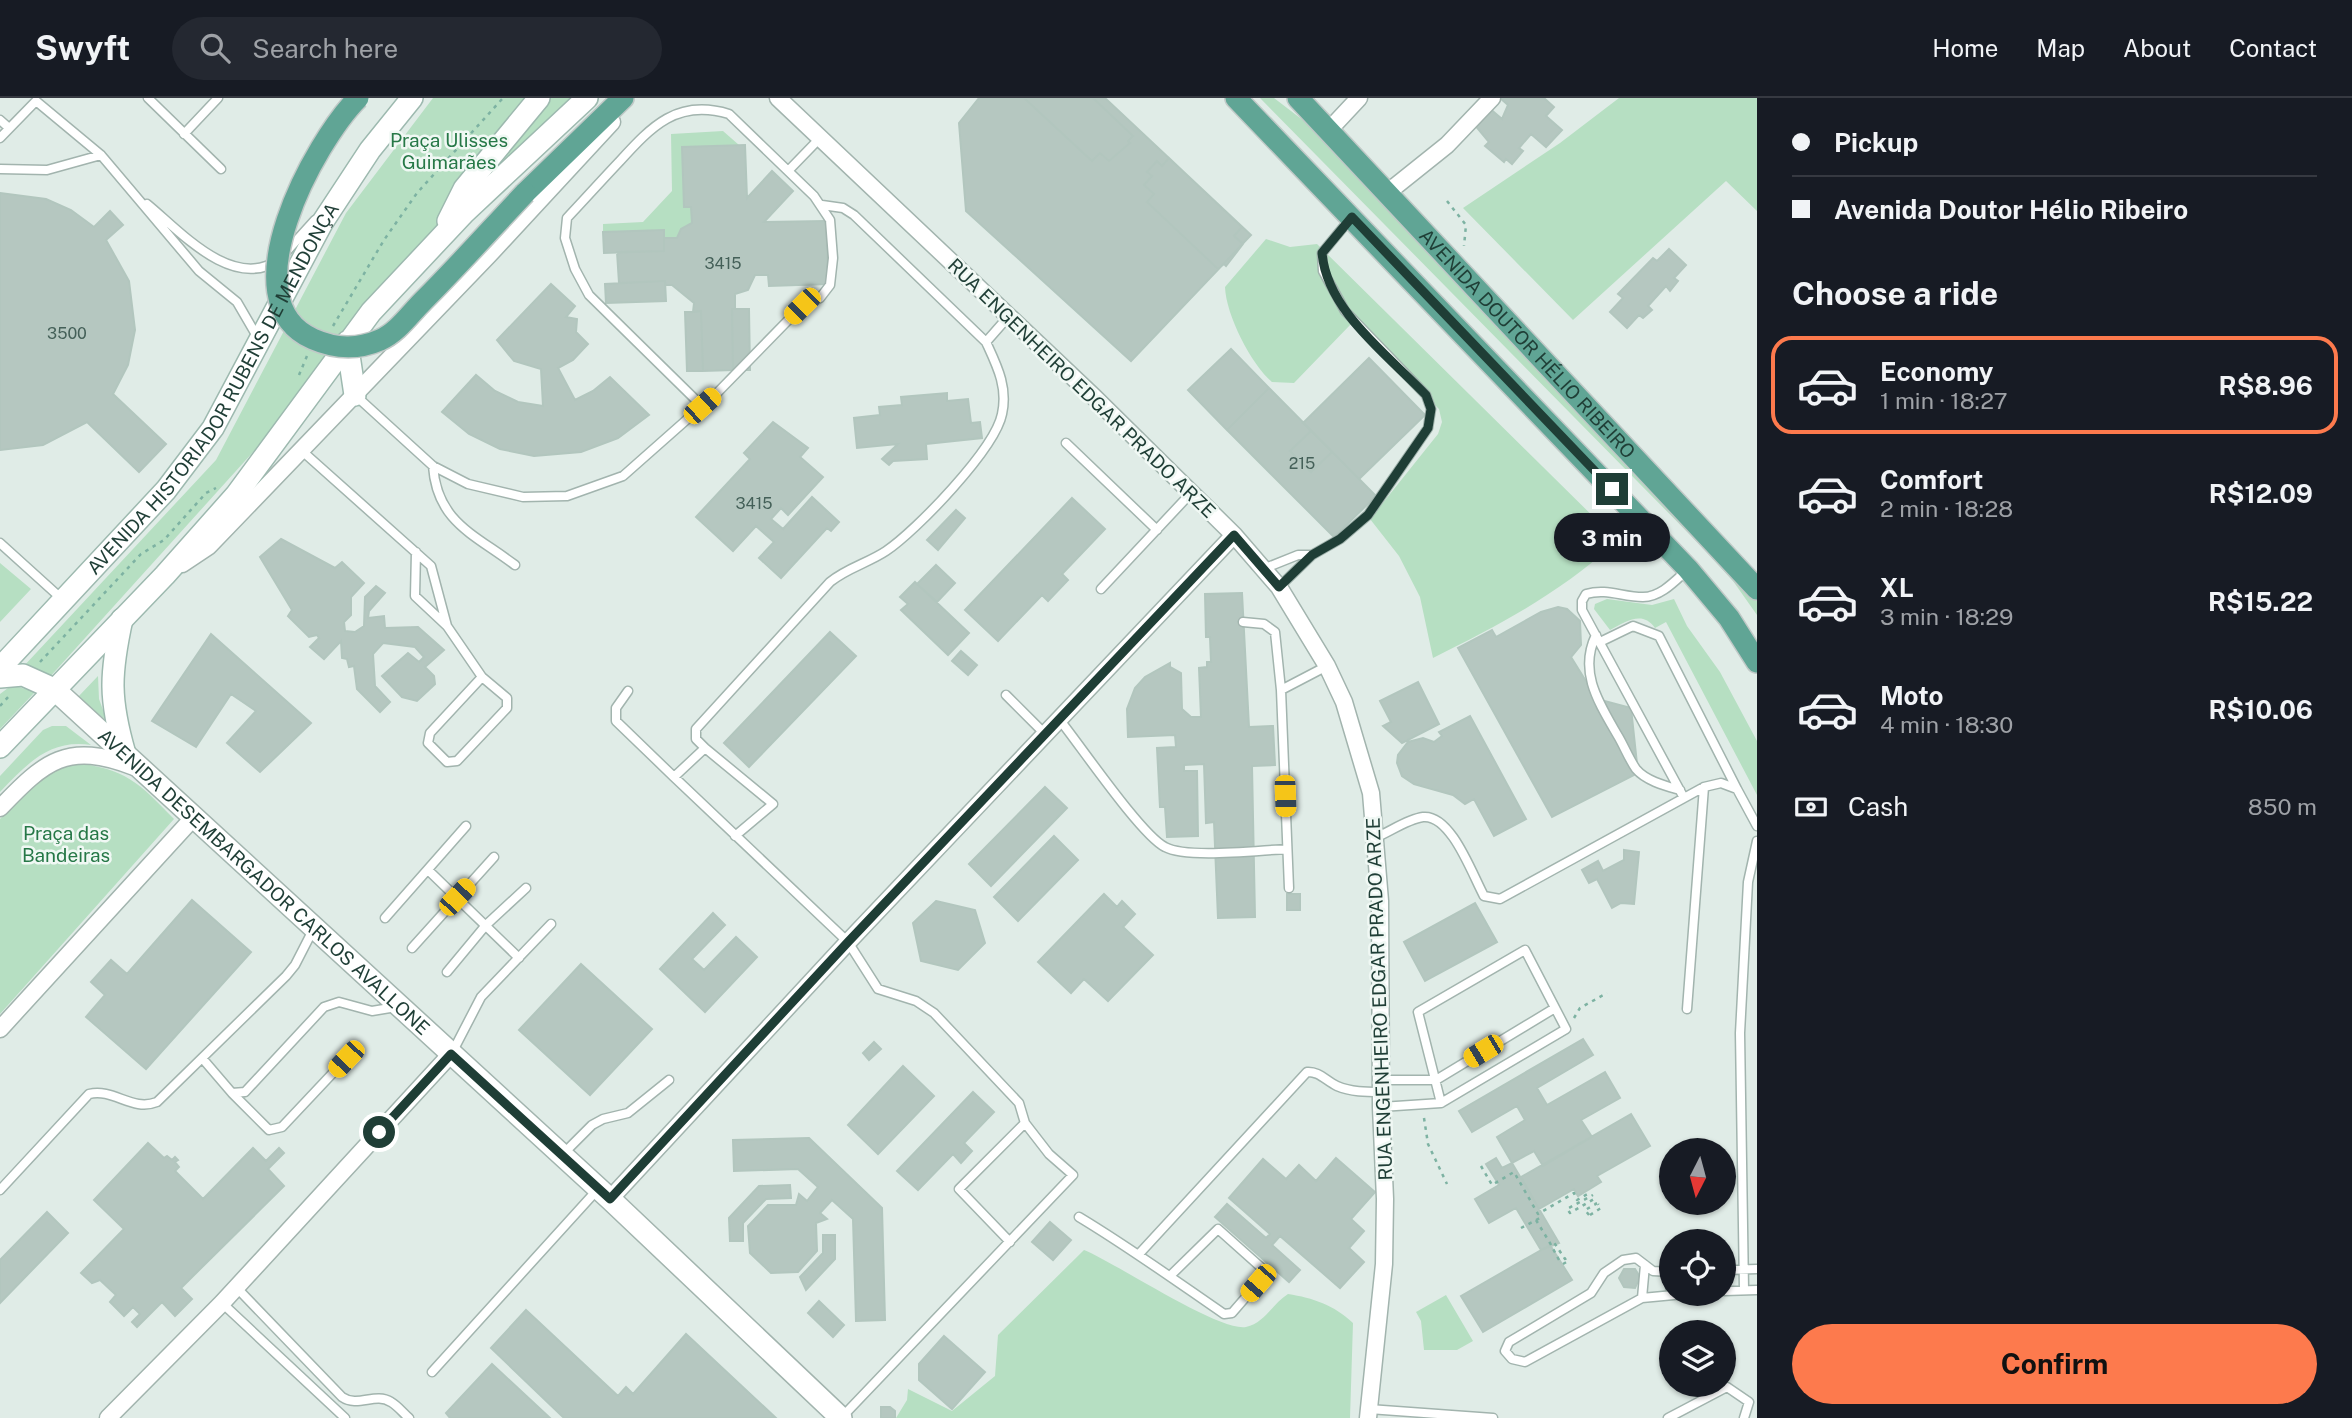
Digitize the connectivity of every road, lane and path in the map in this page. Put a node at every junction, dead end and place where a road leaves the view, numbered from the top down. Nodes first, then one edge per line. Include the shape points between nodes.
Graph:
1 (148, 98) edge
2 (218, 98) edge
3 (358, 98) edge
4 (412, 98) edge
5 (503, 98) edge
6 (539, 98) edge
7 (587, 98) edge
8 (607, 98) edge
9 (623, 98) edge
10 (632, 98) edge
11 (778, 98) edge
12 (1237, 98) edge
13 (1298, 98) edge
14 (1359, 98) edge
15 (1492, 98) edge
16 (35, 99) edge
17 (0, 120) edge
18 (9, 128) junction
19 (1330, 130) junction
20 (184, 134) junction
21 (821, 137) junction
22 (0, 138) edge
23 (101, 155) junction
24 (0, 169) edge
25 (221, 169) dead end
26 (789, 170) junction
27 (525, 193) junction
28 (1387, 193) junction
29 (137, 195) junction
30 (1447, 201) dead end
31 (334, 203) junction
32 (822, 205) junction
33 (1352, 217) junction
34 (440, 239) junction
35 (1463, 249) dead end
36 (1008, 317) junction
37 (340, 334) junction
38 (259, 341) junction
39 (986, 342) junction
40 (310, 350) dead end
41 (298, 376) dead end
42 (355, 395) junction
43 (702, 406) junction
44 (1066, 443) dead end
45 (301, 450) junction
46 (433, 466) junction
47 (226, 483) dead end
48 (1191, 493) junction
49 (1157, 530) junction
50 (1234, 535) junction
51 (0, 543) edge
52 (416, 552) junction
53 (1312, 555) junction
54 (515, 565) dead end
55 (1263, 569) junction
56 (1688, 569) junction
57 (165, 575) junction
58 (1279, 587) junction
59 (1101, 589) dead end
60 (1757, 589) edge
61 (62, 600) junction
62 (122, 618) junction
63 (1243, 622) dead end
64 (447, 626) junction
65 (1598, 638) junction
66 (1757, 662) edge
67 (1327, 666) junction
68 (0, 668) edge
69 (0, 677) edge
70 (27, 677) junction
71 (482, 677) junction
72 (54, 689) junction
73 (1281, 690) junction
74 (628, 691) dead end
75 (1006, 695) dead end
76 (0, 706) edge
77 (1059, 719) junction
78 (1045, 734) junction
79 (0, 747) edge
80 (705, 748) junction
81 (125, 754) junction
82 (142, 770) junction
83 (674, 777) junction
84 (1704, 787) junction
85 (1737, 789) junction
86 (1682, 794) junction
87 (0, 808) edge
88 (194, 817) junction
89 (466, 825) dead end
90 (1757, 826) edge
91 (735, 836) junction
92 (1377, 837) junction
93 (1757, 841) edge
94 (1287, 849) junction
95 (494, 857) dead end
96 (428, 870) junction
97 (526, 888) dead end
98 (1289, 888) dead end
99 (457, 897) junction
100 (385, 918) dead end
101 (551, 924) dead end
102 (486, 925) junction
103 (314, 928) junction
104 (848, 942) junction
105 (412, 948) dead end
106 (519, 958) junction
107 (447, 972) dead end
108 (1607, 993) dead end
109 (399, 1006) junction
110 (1555, 1008) junction
111 (1687, 1009) dead end
112 (0, 1028) edge
113 (1566, 1029) junction
114 (451, 1054) junction
115 (202, 1058) junction
116 (346, 1059) dead end
117 (669, 1080) dead end
118 (1436, 1080) junction
119 (232, 1093) junction
120 (1381, 1093) junction
121 (1441, 1103) junction
122 (1423, 1112) dead end
123 (1024, 1123) junction
124 (561, 1155) junction
125 (1481, 1166) dead end
126 (1447, 1184) dead end
127 (0, 1190) edge
128 (1591, 1192) junction
129 (604, 1194) junction
130 (1538, 1214) junction
131 (1079, 1217) dead end
132 (1536, 1220) junction
133 (1521, 1228) dead end
134 (1010, 1242) junction
135 (1550, 1242) junction
136 (1139, 1254) junction
137 (1559, 1260) dead end
138 (1563, 1264) dead end
139 (1645, 1265) junction
140 (1757, 1269) edge
141 (1736, 1270) edge
142 (1742, 1270) junction
143 (1659, 1271) edge
144 (1170, 1276) junction
145 (235, 1287) junction
146 (1744, 1290) junction
147 (1757, 1290) edge
148 (1736, 1291) edge
149 (1659, 1296) edge
150 (1642, 1298) junction
151 (222, 1303) junction
152 (432, 1372) dead end
153 (1368, 1413) edge
154 (1462, 1417) edge
155 (108, 1418) edge
156 (345, 1418) edge
157 (408, 1418) edge
158 (841, 1418) edge
159 (1493, 1418) edge
160 (1668, 1418) edge
161 (1744, 1418) edge

1 - 20 lane
2 - 20 lane
3 - 27 main road, bridge via 303,180 278,251 277,287 282,304 308,337 345,348 383,339
4 - 31 main road, AVENIDA HISTORIADOR RUBENS DE MENDONÇA
5 - 37 path via 417,192 383,240
6 - 34 main road via 464,189
7 - 34 main road
8 - 27 main road
9 - 27 main road
10 - 42 street
11 - 21 street, RUA ENGENHEIRO EDGAR PRADO ARZE
12 - 33 main road, AVENIDA DOUTOR HÉLIO RIBEIRO
13 - 19 main road, AVENIDA DOUTOR HÉLIO RIBEIRO
14 - 19 street
15 - 28 street via 1447,145
16 - 18 lane
16 - 23 lane
17 - 18 lane
18 - 22 lane
19 - 28 main road, AVENIDA DOUTOR HÉLIO RIBEIRO
20 - 25 lane
21 - 26 lane
21 - 36 street, RUA ENGENHEIRO EDGAR PRADO ARZE
23 - 24 lane via 54,169
23 - 29 lane
26 - 32 lane
26 - 43 lane via 729,114 698,107 655,122 567,218 565,239 589,295
28 - 60 main road, AVENIDA DOUTOR HÉLIO RIBEIRO
29 - 31 lane via 211,255 246,267 275,262
29 - 38 lane via 199,271 237,302
30 - 35 path via 1466,225
31 - 38 main road, AVENIDA HISTORIADOR RUBENS DE MENDONÇA
32 - 39 lane via 855,215
32 - 43 lane via 832,226 830,285 820,298 802,306
33 - 53 lane via 1322,253 1323,271 1345,310 1426,395 1430,418 1428,428 1368,515
33 - 56 main road, AVENIDA DOUTOR HÉLIO RIBEIRO
34 - 37 main road
36 - 39 lane
36 - 48 street, RUA ENGENHEIRO EDGAR PRADO ARZE
37 - 42 main road
37 - 57 main road via 236,495
38 - 61 main road, AVENIDA HISTORIADOR RUBENS DE MENDONÇA via 213,428 166,490
39 - 80 lane via 1002,377 1004,397 999,427 983,451 887,551 841,572 830,582 696,729 696,739
40 - 41 path
42 - 45 street
42 - 46 lane
43 - 46 lane via 623,476 567,496 523,498 468,484
44 - 49 lane
45 - 52 lane
45 - 57 street via 209,546
46 - 54 lane via 434,486 447,514
47 - 70 path via 206,493 164,540 141,554
48 - 49 lane
48 - 50 street, RUA ENGENHEIRO EDGAR PRADO ARZE
49 - 59 lane
50 - 55 street, RUA ENGENHEIRO EDGAR PRADO ARZE
50 - 77 street
51 - 61 lane
52 - 64 lane via 434,573
52 - 64 lane via 415,596
53 - 55 lane via 1298,555
53 - 58 lane
55 - 58 street, RUA ENGENHEIRO EDGAR PRADO ARZE
56 - 65 lane via 1664,590 1644,597 1600,590 1586,594 1582,610
56 - 66 main road, AVENIDA DOUTOR HÉLIO RIBEIRO via 1729,618
57 - 62 main road
58 - 67 street, RUA ENGENHEIRO EDGAR PRADO ARZE
61 - 68 main road, AVENIDA HISTORIADOR RUBENS DE MENDONÇA
62 - 72 main road
62 - 81 main road via 111,698
63 - 73 lane via 1264,624 1275,632
64 - 71 lane
65 - 85 lane via 1633,626 1659,636
65 - 86 lane
65 - 86 lane via 1591,646 1589,673 1597,699 1637,770
67 - 73 lane
67 - 92 street, RUA ENGENHEIRO EDGAR PRADO ARZE via 1360,750
69 - 70 main road
70 - 72 main road, AVENIDA DESEMBARGADOR CARLOS AVALLONE
70 - 76 path
71 - 71 lane via 430,733 428,743 447,762 457,761 508,708 507,698
72 - 79 main road
72 - 81 main road, AVENIDA DESEMBARGADOR CARLOS AVALLONE
73 - 94 lane
74 - 83 lane via 616,708 616,721
75 - 78 lane
77 - 78 street
77 - 94 lane via 1165,848 1190,852
78 - 104 street
80 - 83 lane
80 - 91 lane via 773,804
81 - 82 main road, AVENIDA DESEMBARGADOR CARLOS AVALLONE
82 - 87 street via 93,755 60,757 46,764
82 - 88 main road, AVENIDA DESEMBARGADOR CARLOS AVALLONE
83 - 91 lane
84 - 85 lane via 1721,783
84 - 86 lane
84 - 111 lane
85 - 90 lane
86 - 92 lane via 1500,899 1483,896 1447,826 1436,817 1421,817
88 - 103 main road, AVENIDA DESEMBARGADOR CARLOS AVALLONE
88 - 112 street
89 - 96 lane
91 - 104 lane
92 - 120 street, RUA ENGENHEIRO EDGAR PRADO ARZE
93 - 142 lane via 1748,882 1740,1033
94 - 98 lane
95 - 99 lane
96 - 99 lane
96 - 100 lane
97 - 102 lane
99 - 102 lane
99 - 105 lane
101 - 106 lane
102 - 106 lane
102 - 107 lane
103 - 109 main road, AVENIDA DESEMBARGADOR CARLOS AVALLONE
103 - 115 lane via 286,976
104 - 123 lane via 878,989 916,1001 934,1013 1019,1103
104 - 129 street
106 - 114 lane via 481,997
108 - 113 path via 1580,1008
109 - 114 main road, AVENIDA DESEMBARGADOR CARLOS AVALLONE
109 - 119 lane via 372,1011 330,1003 245,1091
110 - 113 lane
110 - 118 lane
110 - 118 lane via 1525,950 1418,1012
113 - 121 lane
114 - 124 main road, AVENIDA DESEMBARGADOR CARLOS AVALLONE
114 - 145 street
115 - 119 lane
115 - 127 lane via 146,1107 105,1093 89,1094
116 - 119 lane via 282,1128 269,1130
117 - 124 lane via 628,1112 592,1125
118 - 120 lane
118 - 121 lane
120 - 121 lane
120 - 136 lane via 1349,1090 1307,1072
120 - 153 street, RUA ENGENHEIRO EDGAR PRADO ARZE via 1384,1264
122 - 126 path via 1428,1144
123 - 134 lane via 1073,1175
123 - 134 lane via 958,1189
124 - 129 main road, AVENIDA DESEMBARGADOR CARLOS AVALLONE
125 - 130 path via 1492,1185 1514,1172
128 - 128 path via 1601,1208 1589,1216 1586,1210 1596,1204 1594,1199 1570,1213 1567,1209
128 - 130 path via 1577,1199 1574,1194
129 - 152 lane
129 - 158 main road, AVENIDA DESEMBARGADOR CARLOS AVALLONE
130 - 132 path
131 - 136 lane
132 - 133 path
132 - 135 path
134 - 158 lane
135 - 137 path
135 - 138 path via 1569,1259
136 - 144 lane
139 - 143 lane
139 - 150 lane
139 - 150 lane via 1636,1258 1623,1260 1604,1273 1591,1293 1509,1342 1505,1351 1512,1359 1525,1362
140 - 142 lane
141 - 142 lane
142 - 146 lane
144 - 144 lane via 1229,1315 1264,1270 1218,1229
145 - 151 street
145 - 157 lane via 342,1397 354,1403 391,1401
146 - 147 lane
146 - 148 lane
149 - 150 lane
151 - 155 street
151 - 156 lane
153 - 154 lane
154 - 159 lane
160 - 161 lane via 1727,1387 1749,1402

